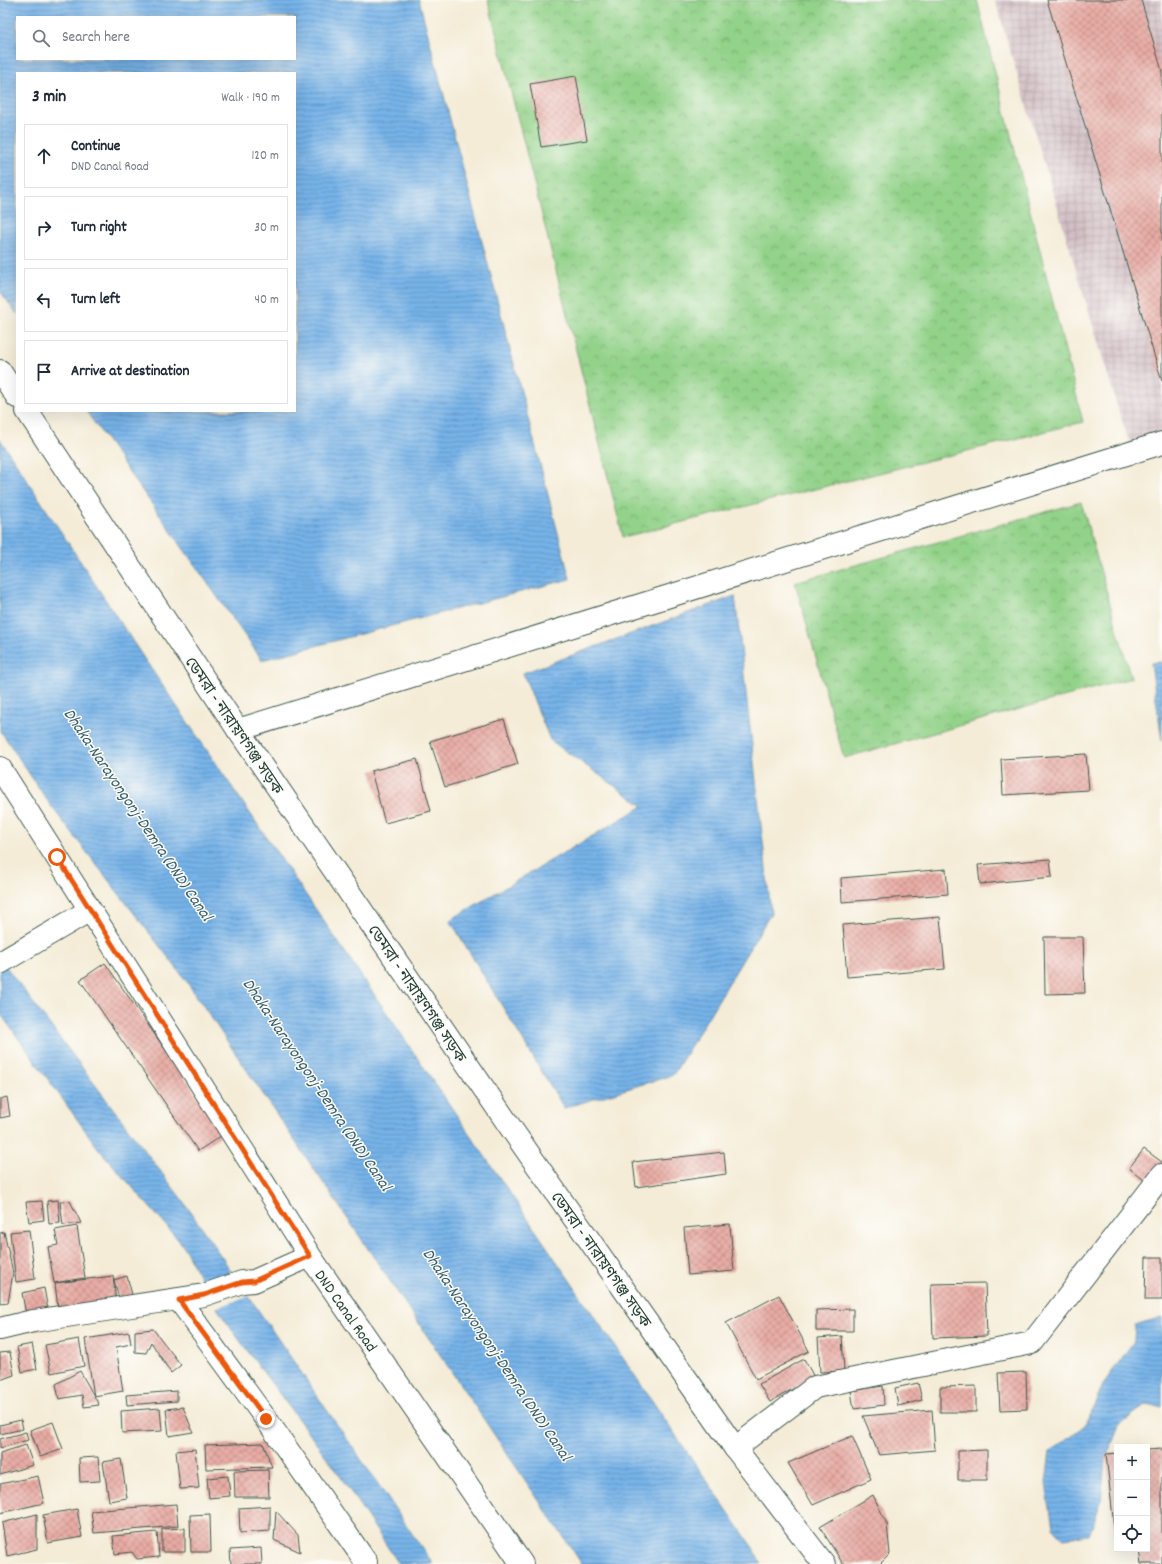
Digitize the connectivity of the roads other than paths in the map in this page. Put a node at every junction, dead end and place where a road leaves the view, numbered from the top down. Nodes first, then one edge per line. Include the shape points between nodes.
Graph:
1 (0, 371) edge
2 (16, 395) edge
3 (28, 412) edge
4 (1162, 443) edge
5 (238, 730) junction
6 (0, 768) edge
7 (90, 910) junction
8 (0, 963) edge
9 (1162, 1175) edge
10 (310, 1256) junction
11 (179, 1300) junction
12 (0, 1328) edge
13 (735, 1448) junction
14 (366, 1562) dead end
15 (522, 1564) edge
16 (824, 1564) edge

1 - 2 street
3 - 5 street, ডেমরা - নারায়ণগঞ্জ সড়ক
4 - 5 street
5 - 13 street, ডেমরা - নারায়ণগঞ্জ সড়ক via 511,1128
6 - 7 street, DND Canal Road
7 - 8 street
7 - 10 street, DND Canal Road
9 - 13 street via 1032,1343 815,1387
10 - 11 street via 254,1281
10 - 15 street, DND Canal Road
11 - 12 street
11 - 14 street
13 - 16 street, ডেমরা - নারায়ণগঞ্জ সড়ক

